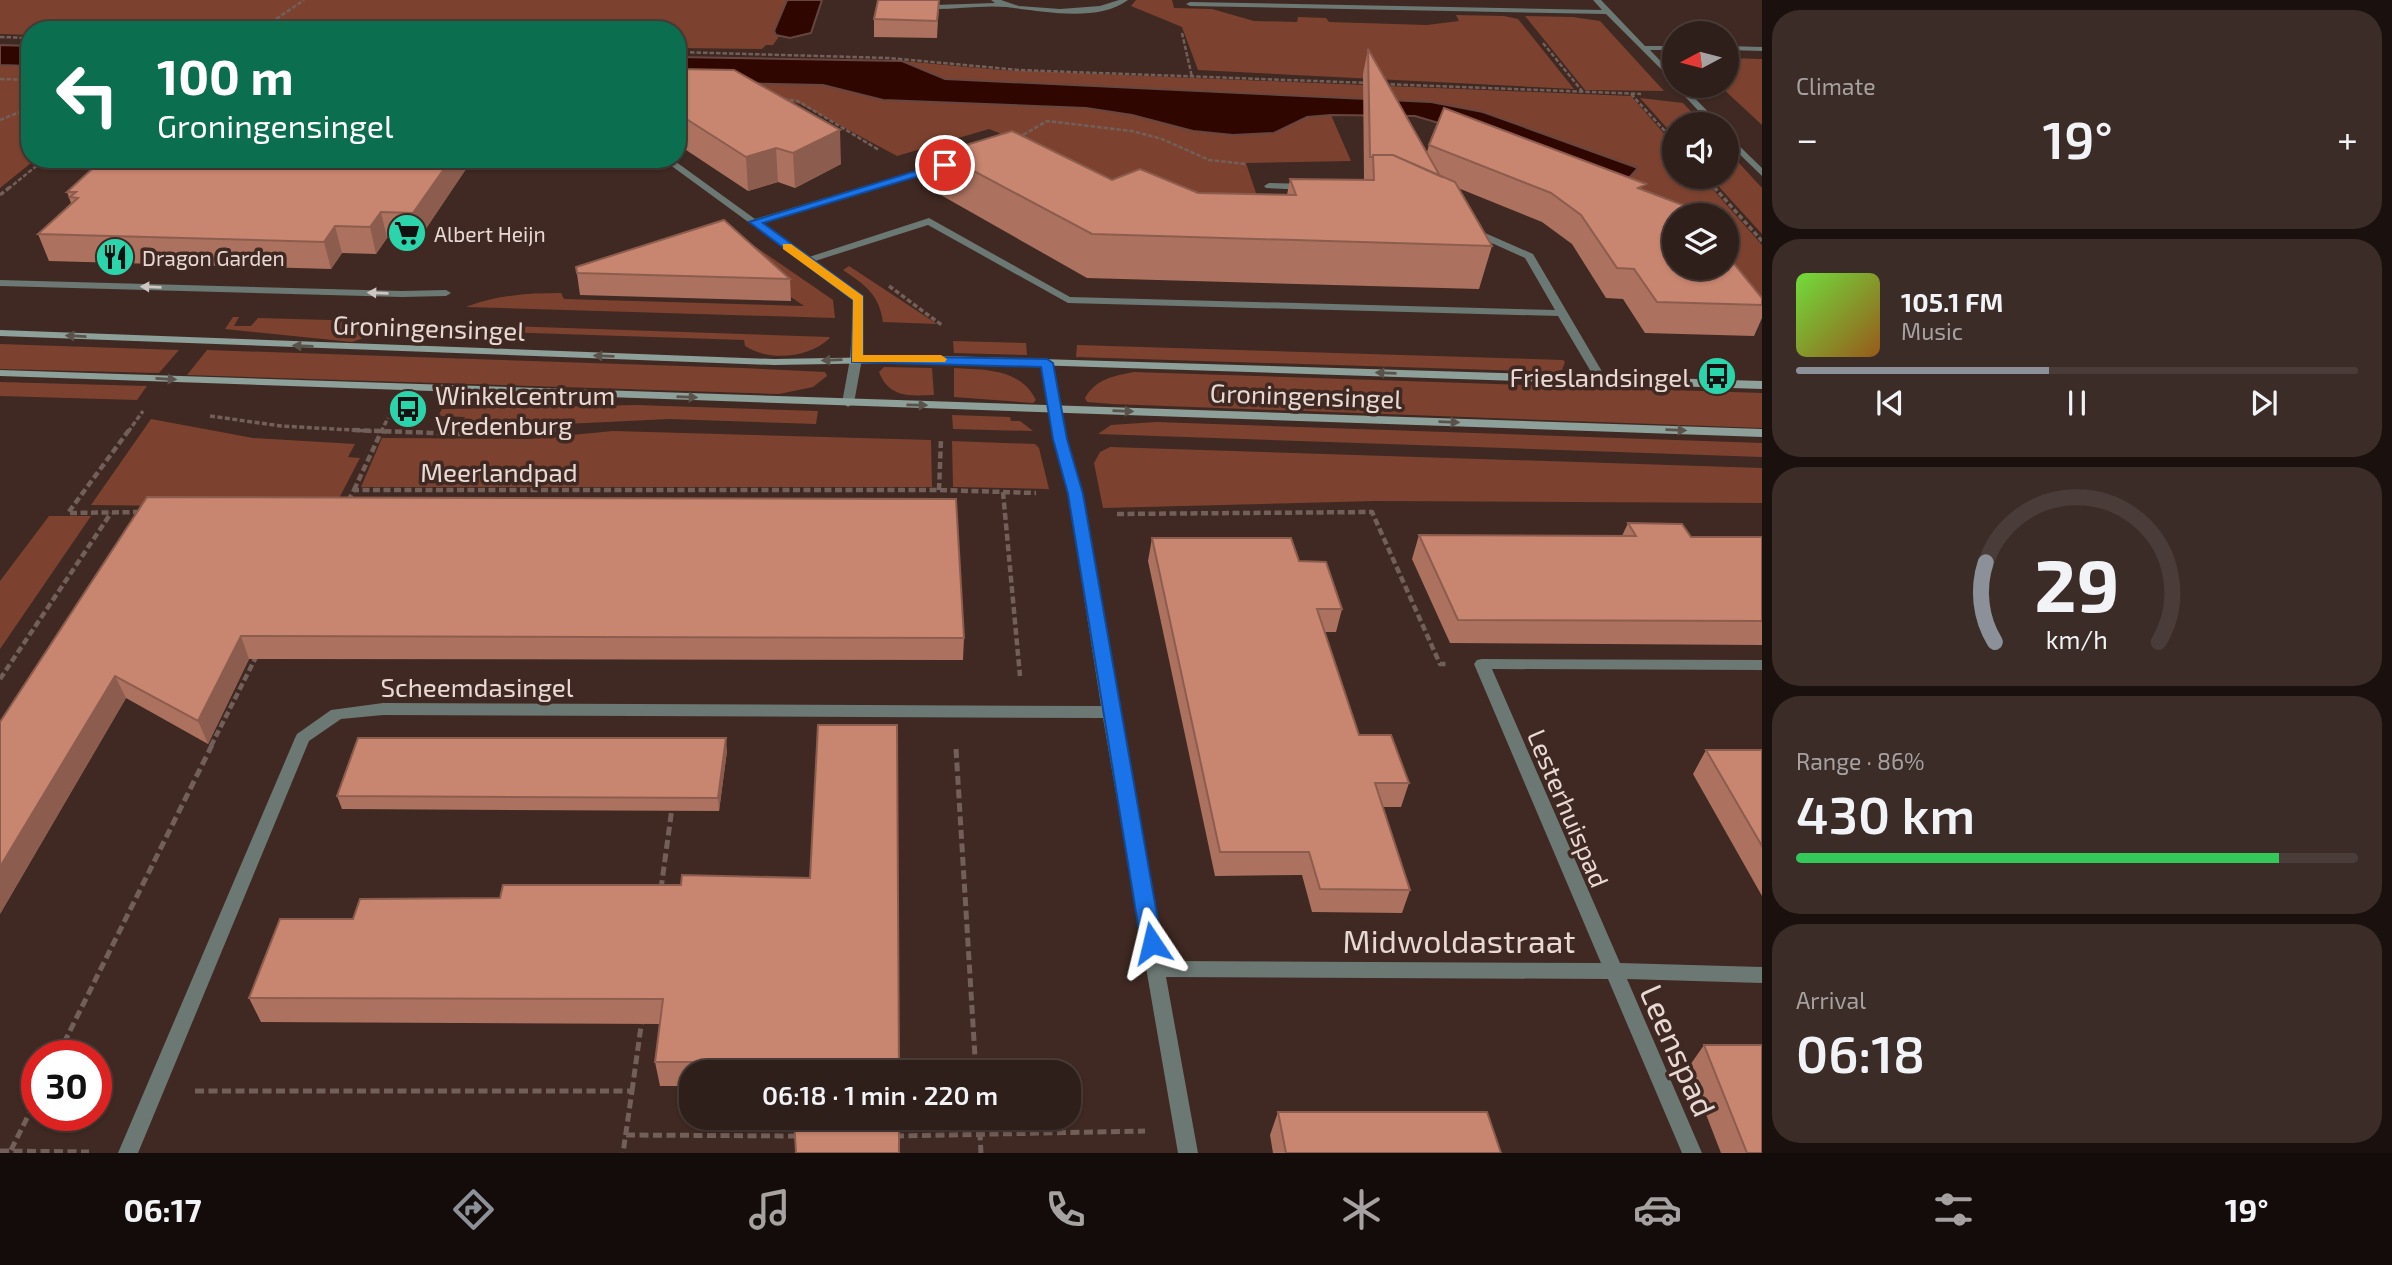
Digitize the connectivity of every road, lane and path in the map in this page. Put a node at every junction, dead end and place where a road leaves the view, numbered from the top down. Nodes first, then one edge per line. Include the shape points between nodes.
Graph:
1 (304, 0) edge
2 (1124, 0) edge
3 (1597, 0) edge
4 (998, 3) edge
5 (1190, 4) dead end
6 (935, 6) edge
7 (1609, 12) junction
8 (273, 21) edge
9 (1179, 28) dead end
10 (0, 37) edge
11 (21, 38) edge
12 (1643, 48) junction
13 (1662, 48) edge
14 (1740, 48) edge
15 (1762, 48) edge
16 (686, 52) edge
17 (1662, 68) edge
18 (1192, 77) junction
19 (0, 79) edge
20 (21, 80) edge
21 (1631, 93) junction
22 (1662, 95) edge
23 (775, 98) edge
24 (1691, 98) edge
25 (21, 112) edge
26 (1704, 112) edge
27 (0, 121) edge
28 (1662, 128) edge
29 (1019, 142) joint
30 (1739, 149) edge
31 (890, 156) dead end
32 (34, 168) edge
33 (679, 168) edge
34 (1762, 173) edge
35 (1269, 186) joint
36 (1321, 188) edge
37 (1716, 189) edge
38 (0, 195) edge
39 (755, 222) junction
40 (1457, 224) edge
41 (1762, 241) edge
42 (839, 251) junction
43 (806, 261) junction
44 (0, 283) edge
45 (446, 293) dead end
46 (1562, 313) junction
47 (0, 333) edge
48 (943, 335) dead end
49 (856, 359) junction
50 (1047, 363) junction
51 (0, 373) edge
52 (1601, 380) junction
53 (1762, 385) edge
54 (848, 403) junction
55 (147, 405) dead end
56 (394, 409) dead end
57 (1055, 409) junction
58 (1762, 433) edge
59 (354, 490) junction
60 (1003, 492) junction
61 (1075, 494) junction
62 (344, 510) edge
63 (111, 512) junction
64 (152, 512) edge
65 (1078, 514) junction
66 (260, 649) edge
67 (1762, 665) edge
68 (1485, 671) junction
69 (0, 679) edge
70 (953, 709) junction
71 (1023, 709) junction
72 (1110, 712) junction
73 (672, 805) edge
74 (659, 900) edge
75 (1156, 969) junction
76 (1612, 971) junction
77 (1762, 975) edge
78 (644, 1009) edge
79 (65, 1040) edge
80 (975, 1060) edge
81 (151, 1091) junction
82 (632, 1091) junction
83 (21, 1130) edge
84 (980, 1130) edge
85 (1185, 1130) junction
86 (626, 1135) junction
87 (803, 1136) edge
88 (885, 1136) edge
89 (980, 1136) junction
90 (0, 1151) edge
91 (10, 1152) edge
92 (128, 1153) edge
93 (623, 1153) edge
94 (981, 1153) edge
95 (1188, 1153) edge
96 (1692, 1153) edge

1 - 8 path
2 - 4 street via 1111,8 1091,10 1022,9
3 - 7 street
4 - 6 street
5 - 7 street
7 - 12 street
9 - 18 path
10 - 11 path
12 - 13 street
12 - 17 street
14 - 15 street
16 - 18 path via 889,58 1019,70
18 - 21 path
19 - 20 path
21 - 22 path
21 - 28 path
23 - 31 path via 798,101
24 - 26 street
25 - 27 path
29 - 35 path via 1021,136 1047,121 1132,131 1209,160 1252,165
29 - 39 street
30 - 34 street
32 - 38 path
33 - 39 street
35 - 36 street
37 - 41 path
39 - 43 street
40 - 46 street via 1529,256
42 - 43 street
42 - 46 street via 929,222 1068,300
42 - 48 path via 943,324
43 - 49 street via 859,298
45 -> 44 street
46 - 52 street
49 -> 47 street, Groningensingel via 774,362
49 - 50 street, Groningensingel
49 - 54 street
52 -> 50 street, Groningensingel
50 - 57 street
51 -> 54 street, Groningensingel
52 - 53 street, Groningensingel
54 -> 57 street, Groningensingel
55 - 63 path via 68,513
56 - 59 path
57 -> 58 street, Groningensingel
57 - 61 street
59 - 60 path, Meerlandpad
59 - 62 path
60 - 61 path, Meerlandpad
60 - 71 path
61 - 65 street
63 - 64 path
63 - 69 path
65 - 68 path via 1372,512 1440,664
65 - 72 street
66 - 79 path
67 - 68 street
68 - 76 street, Lesterhuispad
70 - 71 street, Scheemdasingel
70 - 80 path
70 - 81 street, Scheemdasingel via 383,709 337,714 303,738
71 - 72 street, Scheemdasingel
72 - 75 street
73 - 74 path
75 - 76 street, Midwoldastraat
75 - 85 street
76 - 77 street, Midwoldastraat
76 - 96 street, Leenspad
78 - 82 path
81 - 82 path
81 - 92 street, Scheemdasingel
82 - 86 path
83 - 91 path
84 - 89 path
85 - 89 path
85 - 95 street
86 - 87 path
86 - 93 path
88 - 89 path
89 - 94 path
90 - 91 path
91 - 92 path

